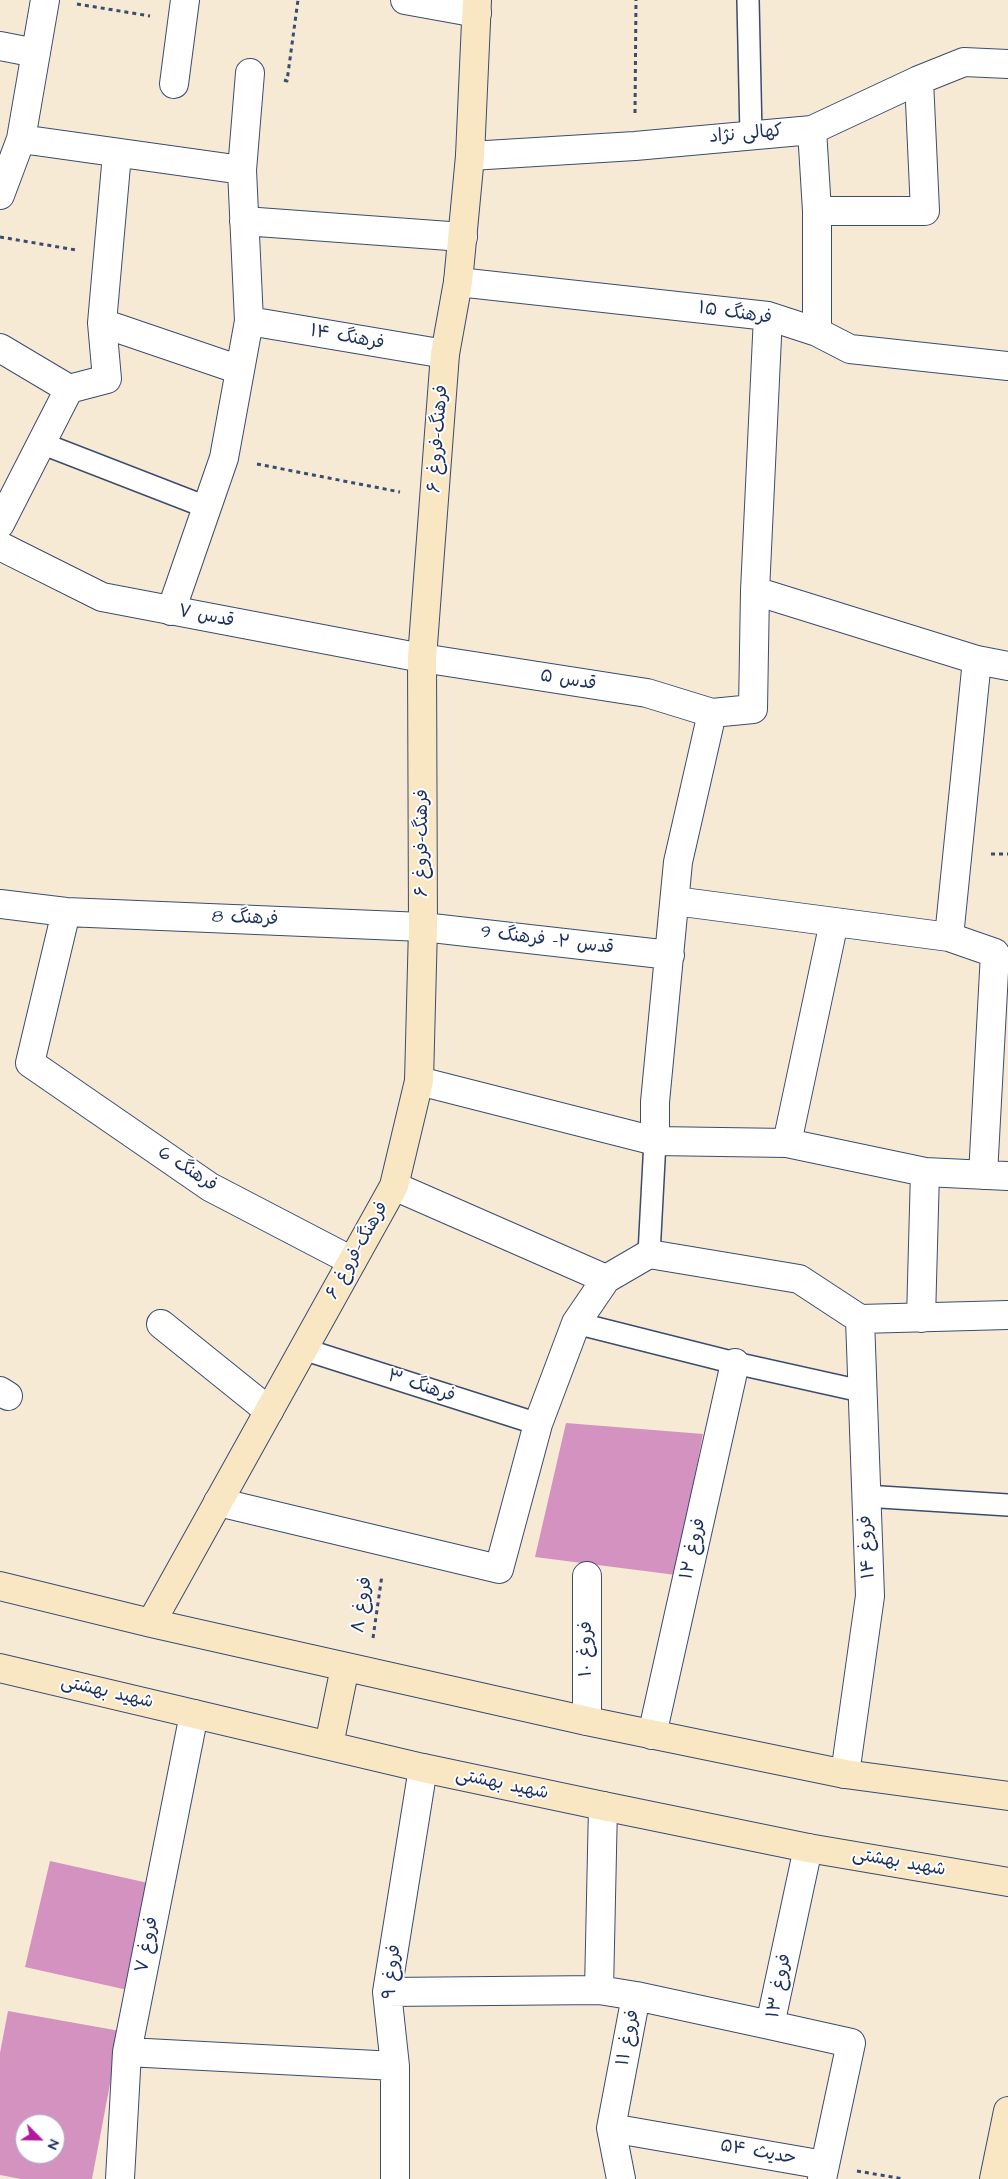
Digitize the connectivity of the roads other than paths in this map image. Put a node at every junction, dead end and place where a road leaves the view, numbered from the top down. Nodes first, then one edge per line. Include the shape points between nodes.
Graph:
1 (405, 0) edge
2 (748, 0) edge
3 (57, 2) edge
4 (477, 6) edge
5 (184, 11) edge
6 (0, 46) edge
7 (36, 53) junction
8 (1008, 64) edge
9 (250, 73) road end
10 (919, 80) junction
11 (174, 84) dead end
12 (812, 130) junction
13 (751, 134) junction
14 (21, 139) junction
15 (117, 154) junction
16 (470, 156) junction
17 (242, 170) junction
18 (0, 195) edge
19 (817, 211) junction
20 (244, 221) junction
21 (463, 237) junction
22 (458, 282) junction
23 (768, 316) junction
24 (249, 321) junction
25 (102, 323) junction
26 (817, 332) junction
27 (0, 348) edge
28 (445, 354) junction
29 (1008, 366) edge
30 (240, 370) junction
31 (69, 389) junction
32 (41, 443) junction
33 (206, 507) junction
34 (0, 524) edge
35 (0, 546) edge
36 (755, 591) junction
37 (171, 611) junction
38 (422, 658) junction
39 (976, 660) junction
40 (1008, 666) edge
41 (712, 713) junction
42 (675, 901) junction
43 (0, 904) edge
44 (66, 912) junction
45 (834, 922) junction
46 (423, 927) junction
47 (949, 937) junction
48 (670, 955) junction
49 (1000, 992) edge
50 (420, 1081) junction
51 (655, 1142) junction
52 (787, 1143) junction
53 (925, 1172) junction
54 (996, 1175) edge
55 (394, 1186) junction
56 (649, 1254) junction
57 (352, 1261) junction
58 (606, 1279) junction
59 (1008, 1315) edge
60 (921, 1318) junction
61 (860, 1319) junction
62 (576, 1323) junction
63 (161, 1324) dead end
64 (303, 1349) junction
65 (735, 1363) junction
66 (861, 1391) junction
67 (268, 1411) junction
68 (538, 1424) junction
69 (865, 1496) junction
70 (218, 1502) junction
71 (1008, 1505) edge
72 (587, 1576) dead end
73 (0, 1586) edge
74 (151, 1622) junction
75 (0, 1668) edge
76 (357, 1670) junction
77 (194, 1714) junction
78 (587, 1721) junction
79 (652, 1735) junction
80 (329, 1745) junction
81 (423, 1768) junction
82 (845, 1774) junction
83 (1008, 1796) edge
84 (603, 1806) junction
85 (808, 1848) junction
86 (1008, 1882) edge
87 (599, 1990) junction
88 (387, 1992) junction
89 (636, 1996) junction
90 (770, 2025) junction
91 (127, 2052) junction
92 (395, 2066) junction
93 (1008, 2110) edge
94 (611, 2128) junction
95 (823, 2172) edge
96 (120, 2179) edge
97 (395, 2179) edge
98 (621, 2179) edge
99 (994, 2179) edge

1 - 4 street
2 - 13 lane
3 - 7 street
4 - 16 main road, فرهنگ-فروغ ۶
5 - 11 street
6 - 7 street
7 - 14 street
8 - 10 street, کهالی نژاد via 964,62
9 - 17 street
10 - 12 street, کهالی نژاد
10 - 19 street via 925,211
12 - 13 street, کهالی نژاد
12 - 19 street
13 - 16 street, کهالی نژاد via 635,146
14 - 15 street
14 - 18 street
15 - 17 street
15 - 25 street
16 - 21 main road, فرهنگ-فروغ ۶
17 - 20 street
19 - 26 street
20 - 21 street
20 - 24 street
21 - 22 main road, فرهنگ-فروغ ۶
22 - 23 street, فرهنگ ۱۵
22 - 28 main road, فرهنگ-فروغ ۶
23 - 26 street, فرهنگ ۱۵
23 - 36 street
24 - 28 street, فرهنگ ۱۴
24 - 30 street
25 - 30 street
25 - 31 street via 107,379
26 - 29 street, فرهنگ ۱۵ via 850,348
27 - 31 street
28 - 38 main road, فرهنگ-فروغ ۶
30 - 33 street via 224,458
31 - 32 street
32 - 33 lane
32 - 34 street
33 - 37 street
35 - 37 street, قدس ۷ via 102,598
36 - 39 street
36 - 41 street via 753,709
37 - 38 street, قدس ۷
38 - 41 street, قدس ۵ via 647,693
38 - 46 main road, فرهنگ-فروغ ۶
39 - 40 street
39 - 47 street
41 - 42 street via 678,862
42 - 45 street
42 - 48 street
43 - 44 street
44 - 46 street, فرهنگ 8
44 - 57 street, فرهنگ 6 via 30,1063 210,1186
45 - 47 street
45 - 52 street
46 - 48 street, قدس ۲- فرهنگ 9
46 - 50 main road, فرهنگ-فروغ ۶
47 - 49 street via 995,953
48 - 51 street via 655,1102
49 - 54 street
50 - 51 street
50 - 55 main road, فرهنگ-فروغ ۶
51 - 52 street
51 - 56 lane
52 - 53 street
53 - 54 street
53 - 60 street
55 - 57 main road, فرهنگ-فروغ ۶
55 - 58 street
56 - 58 street
56 - 61 street via 799,1279
57 - 64 main road, فرهنگ-فروغ ۶
58 - 62 street
59 - 60 street
60 - 61 street
61 - 66 street, فروغ ۱۴
62 - 65 lane
62 - 68 street
63 - 67 street
64 - 67 main road, فرهنگ-فروغ ۶
64 - 68 lane, فرهنگ ۳
65 - 66 lane
65 - 79 street, فروغ ۱۲
66 - 69 street, فروغ ۱۴
67 - 70 main road, فرهنگ-فروغ ۶
68 - 70 street via 499,1569
69 - 71 lane
69 - 82 street, فروغ ۱۴ via 870,1596
70 - 74 main road, فرهنگ-فروغ ۶
72 - 78 street, فروغ ۱۰
73 - 74 main road
74 - 76 main road
75 - 77 main road, شهید بهشتی
76 - 78 main road
76 - 80 main road
77 - 80 main road, شهید بهشتی
77 - 91 street, فروغ ۷
78 - 79 main road
79 - 82 main road
80 - 81 main road, شهید بهشتی
81 - 84 main road, شهید بهشتی
81 - 88 street, فروغ ۹
82 - 83 main road
84 - 85 main road, شهید بهشتی
84 - 87 street
85 - 86 main road, شهید بهشتی
85 - 90 street, فروغ ۱۳
87 - 88 street, فروغ ۱۱
87 - 89 street, فروغ ۱۱
88 - 92 street, فروغ ۹
89 - 90 street
89 - 94 street, فروغ ۱۱
90 - 95 street, فروغ ۱۳ via 852,2043
91 - 92 street
91 - 96 street, فروغ ۷
92 - 97 street, فروغ ۹
93 - 99 main road
94 - 95 street, حدیث ۵۴
94 - 98 street, فروغ ۱۱

